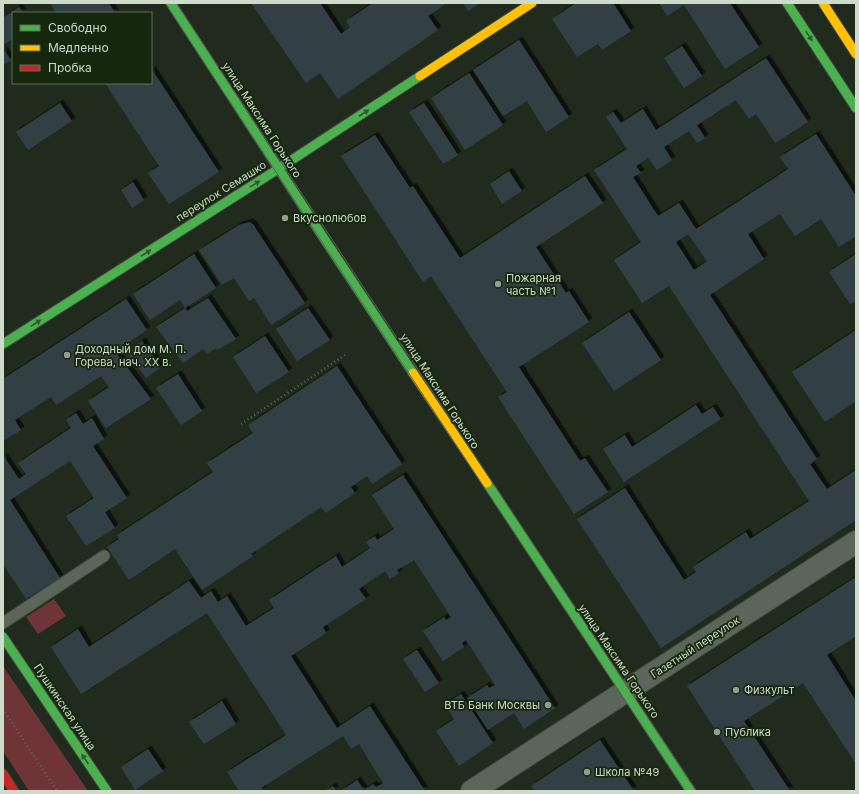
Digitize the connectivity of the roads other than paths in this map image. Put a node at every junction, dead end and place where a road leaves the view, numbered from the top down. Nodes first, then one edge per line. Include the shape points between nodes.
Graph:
1 (171, 3) edge
2 (532, 3) edge
3 (787, 3) edge
4 (822, 3) edge
5 (856, 54) edge
6 (856, 108) edge
7 (279, 168) junction
8 (3, 344) edge
9 (856, 542) edge
10 (104, 556) dead end
11 (3, 623) edge
12 (3, 636) edge
13 (625, 693) junction
14 (3, 774) edge
15 (14, 791) edge
16 (107, 791) edge
17 (472, 791) edge
18 (691, 791) edge

1 - 7 main road, улица Максима Горького
7 -> 2 main road, переулок Семашко
3 -> 6 main road
4 - 5 main road
8 -> 7 main road, переулок Семашко
7 - 13 main road, улица Максима Горького
9 - 13 street, Газетный переулок
10 - 11 lane
16 -> 12 main road, Пушкинская улица
13 - 17 street, Газетный переулок
13 - 18 main road, улица Максима Горького
14 - 15 main road

